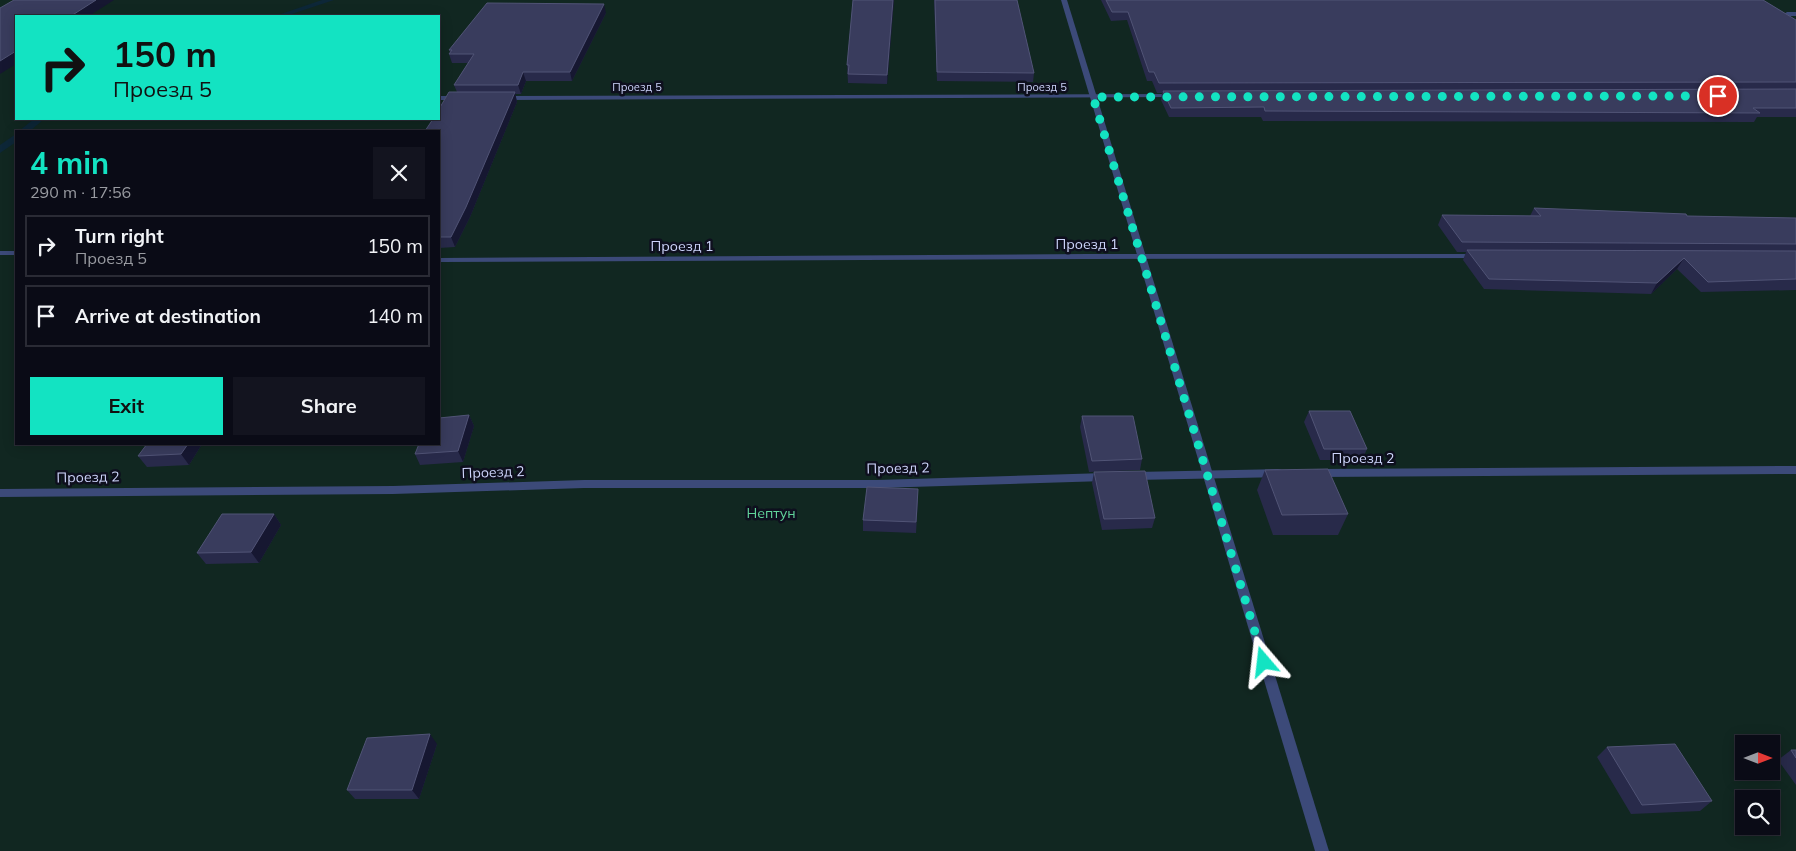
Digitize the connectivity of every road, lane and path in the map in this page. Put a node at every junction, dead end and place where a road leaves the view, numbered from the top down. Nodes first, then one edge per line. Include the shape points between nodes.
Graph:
1 (1064, 0) edge
2 (1788, 14) edge
3 (1796, 14) edge
4 (1182, 96) edge
5 (1093, 97) junction
6 (440, 98) edge
7 (468, 98) edge
8 (498, 98) edge
9 (0, 253) edge
10 (15, 253) edge
11 (1488, 256) edge
12 (1142, 258) junction
13 (440, 260) edge
14 (1796, 470) edge
15 (1287, 473) edge
16 (1307, 473) edge
17 (1207, 474) junction
18 (0, 493) edge
19 (1322, 851) edge

1 - 5 street
2 - 3 street
4 - 5 street, Проезд 5
5 - 8 street, Проезд 5
5 - 12 street
6 - 7 street
9 - 10 street
11 - 12 street, Проезд 1
12 - 13 street, Проезд 1
12 - 17 street
14 - 16 street, Проезд 2
15 - 17 street, Проезд 2
17 - 18 street, Проезд 2 via 877,484 584,484 393,490
17 - 19 street

